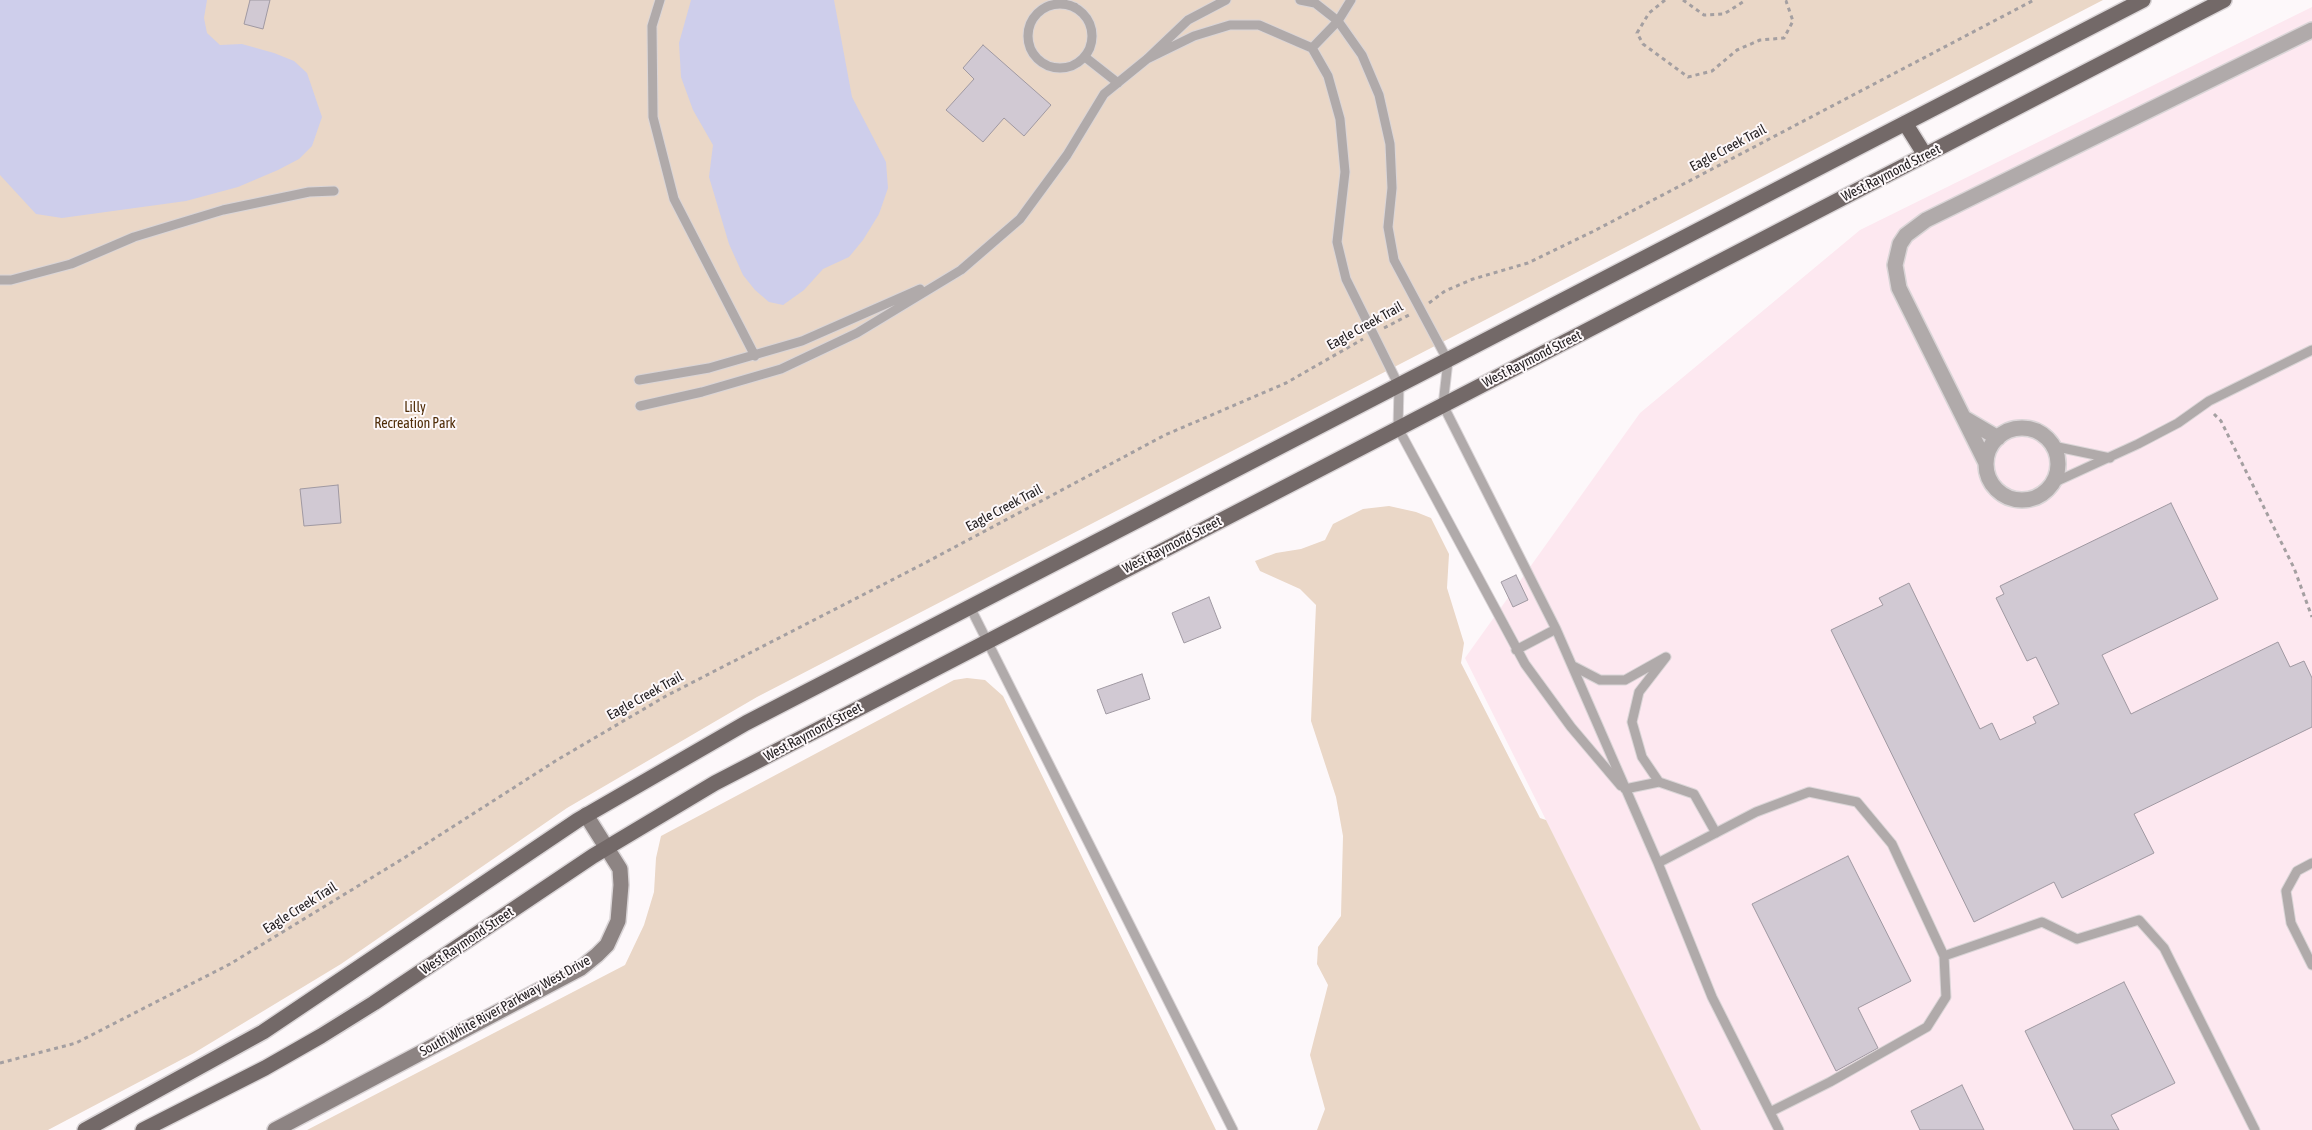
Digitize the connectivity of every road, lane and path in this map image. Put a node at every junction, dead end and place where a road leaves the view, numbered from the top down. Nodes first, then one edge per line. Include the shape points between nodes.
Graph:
1 (660, 0) edge
2 (1226, 0) edge
3 (1300, 0) edge
4 (1352, 0) edge
5 (1665, 0) edge
6 (1683, 0) edge
7 (1746, 0) edge
8 (1783, 0) edge
9 (2034, 0) edge
10 (2143, 0) edge
11 (2224, 0) edge
12 (1066, 2) edge
13 (1077, 3) edge
14 (1338, 21) junction
15 (2312, 30) edge
16 (1312, 48) junction
17 (1085, 57) junction
18 (1147, 59) junction
19 (1118, 83) junction
20 (1905, 123) junction
21 (1924, 156) junction
22 (334, 191) dead end
23 (961, 270) junction
24 (0, 280) edge
25 (1420, 309) junction
26 (1372, 334) junction
27 (2312, 350) edge
28 (755, 356) junction
29 (1448, 361) junction
30 (639, 380) dead end
31 (1399, 386) junction
32 (2208, 401) junction
33 (1444, 404) junction
34 (640, 406) dead end
35 (1964, 418) junction
36 (1398, 428) junction
37 (1998, 438) junction
38 (2052, 446) junction
39 (2110, 458) junction
40 (1986, 463) junction
41 (2053, 483) junction
42 (970, 606) junction
43 (2312, 617) edge
44 (1556, 629) junction
45 (987, 641) junction
46 (1516, 650) junction
47 (1573, 666) junction
48 (1659, 782) junction
49 (1624, 790) junction
50 (586, 815) junction
51 (1716, 833) junction
52 (606, 848) junction
53 (1658, 863) junction
54 (2312, 863) edge
55 (1944, 956) junction
56 (2312, 965) edge
57 (0, 1063) edge
58 (1770, 1112) junction
59 (85, 1130) edge
60 (143, 1130) edge
61 (275, 1130) edge
62 (1233, 1130) edge
63 (1779, 1130) edge
64 (2255, 1130) edge

1 - 28 lane via 652,26 653,117 674,199
2 - 18 lane via 1188,20
3 - 14 lane via 1315,2
4 - 14 lane
5 - 8 path via 1649,13 1638,33 1643,44 1688,77 1712,71 1737,50 1760,40 1784,38 1793,21
6 - 7 path via 1704,15 1724,14
9 - 25 path, Eagle Creek Trail via 1594,232 1528,263 1445,291
10 - 20 main road
11 - 21 main road, West Raymond Street
12 - 13 lane
12 - 17 lane via 1049,5 1039,11 1028,30 1030,48 1045,65 1056,68 1076,64
13 - 17 lane via 1090,23 1092,41
14 - 16 lane
14 - 25 lane via 1362,55 1379,95 1390,144 1392,188 1388,227 1394,260
15 - 35 street via 1935,216 1906,235 1900,244 1895,265 1900,288
16 - 18 lane via 1259,25 1230,25 1194,36
16 - 26 lane via 1328,76 1340,119 1344,172 1337,242 1346,279
17 - 19 lane
18 - 19 lane
19 - 23 lane via 1104,94 1067,155 1020,219
20 - 21 main road
20 - 29 main road
21 - 33 main road, West Raymond Street
22 - 24 lane via 309,192 223,210 134,237 71,264 12,280
23 - 28 lane via 802,341
23 - 34 lane via 857,333 781,369
25 - 26 path, Eagle Creek Trail
25 - 29 lane
26 - 31 lane
26 - 57 path, Eagle Creek Trail via 1286,383 1165,435 666,696 557,760 230,964 76,1043
27 - 32 lane
28 - 30 lane
29 - 31 main road
29 - 33 lane
31 - 36 lane
31 - 42 main road
32 - 39 lane via 2178,423
32 - 43 path via 2294,568
33 - 36 main road, West Raymond Street
33 - 44 lane
35 - 37 street
35 - 40 street
36 - 45 main road, West Raymond Street
36 - 46 lane
37 - 38 street via 2015,429 2024,429 2040,434
37 - 40 street
38 - 39 lane
38 - 41 street via 2058,464
39 - 41 lane
40 - 41 street via 1993,486 2012,499 2035,498
42 - 45 lane
42 - 50 main road via 746,723
44 - 46 lane
44 - 47 lane
45 - 52 main road, West Raymond Street via 778,749
45 - 62 lane
46 - 49 lane via 1571,727
47 - 48 lane via 1600,680 1625,680 1666,657 1639,692 1632,722 1642,757
47 - 49 lane
48 - 49 lane
48 - 51 lane via 1694,794
49 - 53 lane
50 - 52 street, South White River Parkway West Drive
50 - 59 main road via 263,1032
51 - 53 lane
51 - 55 lane via 1756,812 1809,792 1857,802 1892,844
52 - 60 main road, West Raymond Street via 321,1036 266,1068
52 - 61 street, South White River Parkway West Drive via 620,869 620,909 607,945 593,959
53 - 58 lane via 1712,998
54 - 56 lane via 2297,871 2286,891 2291,922
55 - 58 lane via 1946,997 1927,1027
55 - 64 lane via 2042,922 2077,939 2139,920 2164,948
58 - 63 lane

